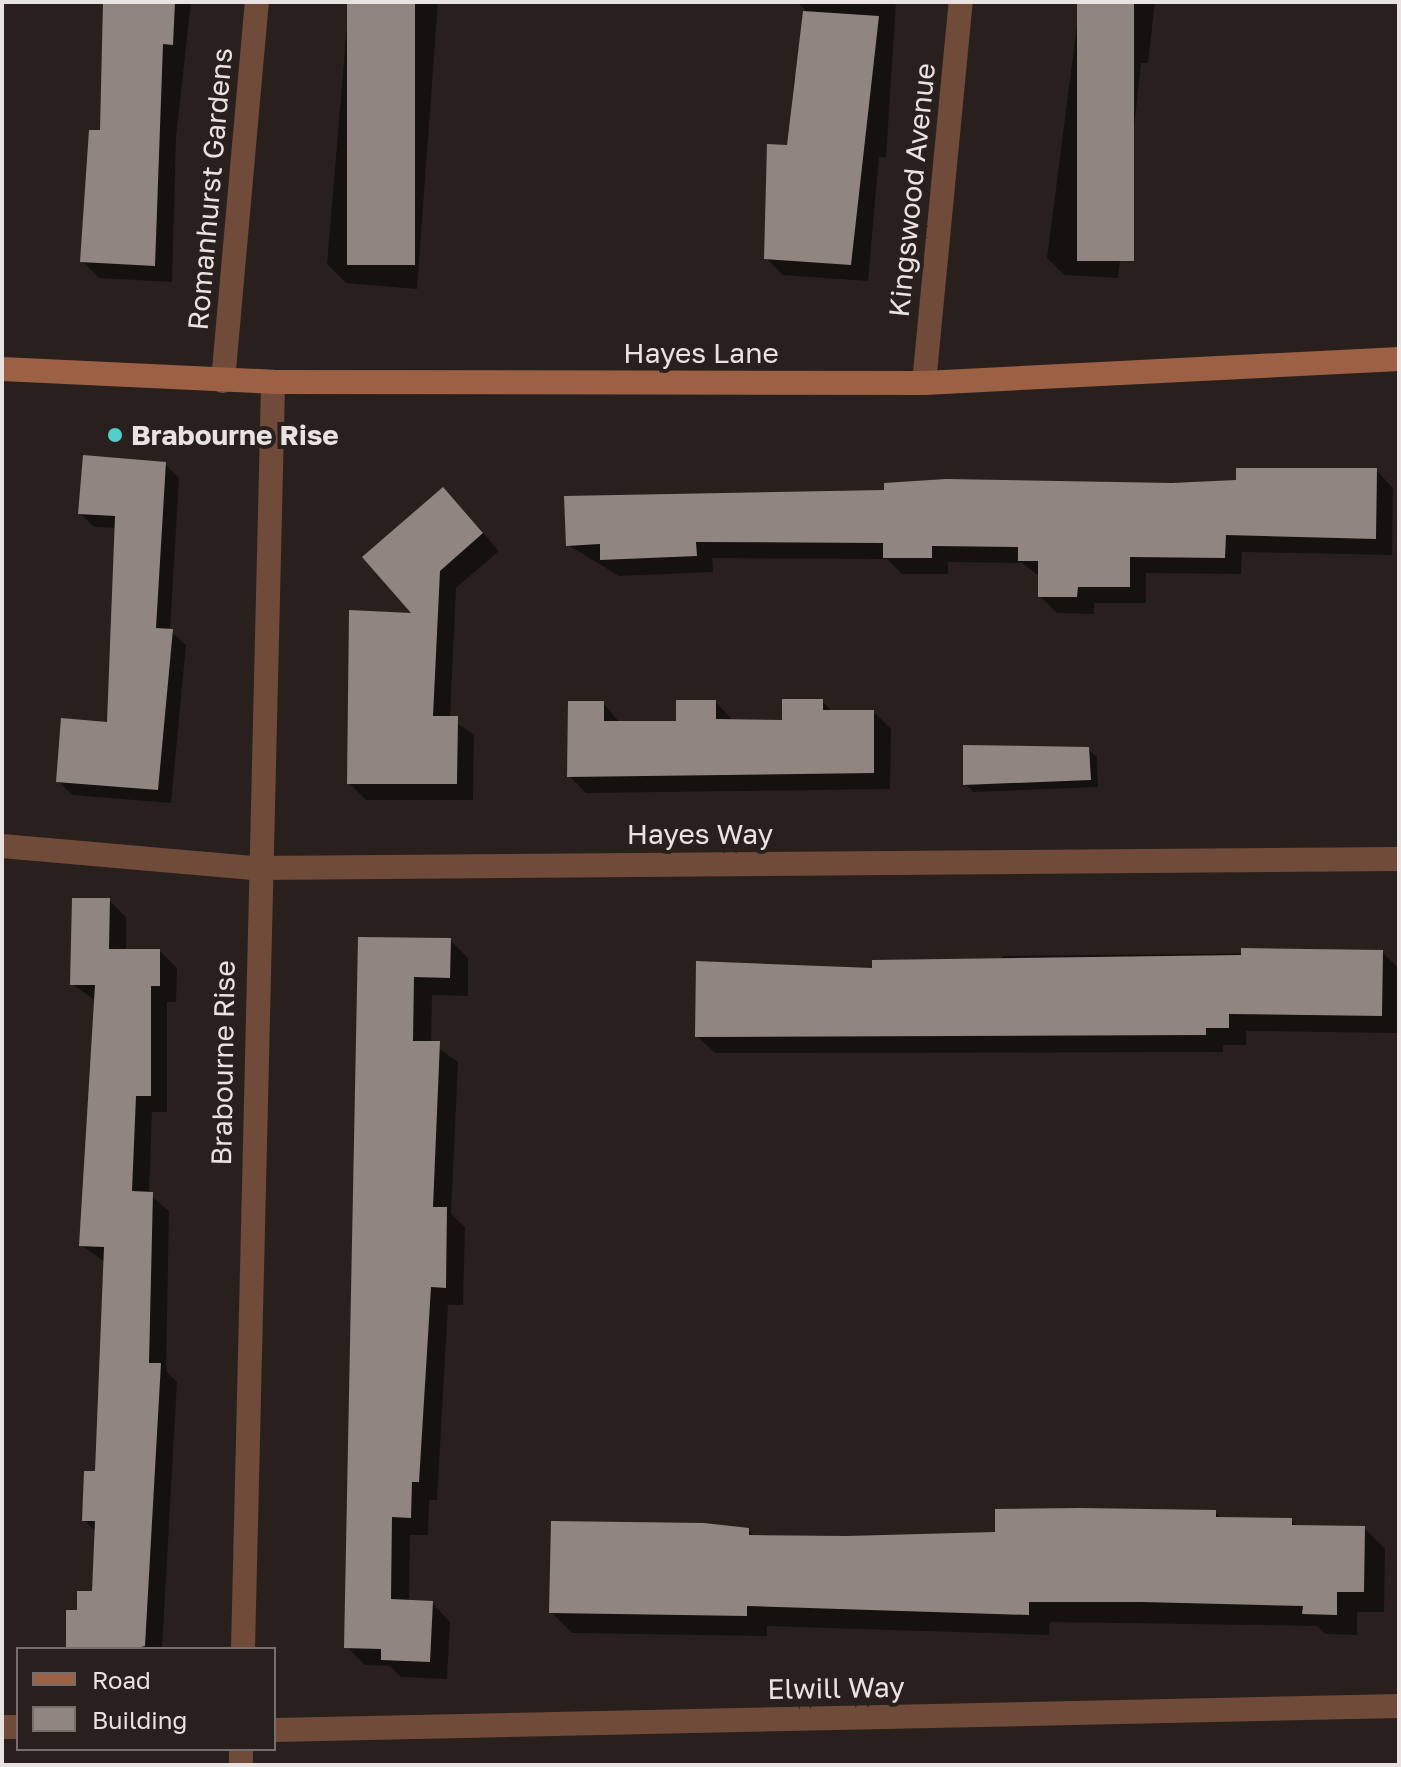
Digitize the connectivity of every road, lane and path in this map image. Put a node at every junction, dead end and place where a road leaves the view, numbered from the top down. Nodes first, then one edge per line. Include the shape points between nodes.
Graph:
1 (257, 2) edge
2 (961, 2) edge
3 (1399, 359) edge
4 (2, 369) edge
5 (223, 381) junction
6 (273, 382) junction
7 (924, 383) junction
8 (2, 846) edge
9 (1399, 859) edge
10 (256, 868) junction
11 (243, 1647) edge
12 (1399, 1706) edge
13 (276, 1730) edge

1 - 5 street, Romanhurst Gardens
2 - 7 street, Kingswood Avenue
3 - 7 main road, Hayes Lane
4 - 5 main road, Hayes Lane
5 - 6 main road, Hayes Lane
6 - 7 main road, Hayes Lane
6 - 10 street, Brabourne Rise
8 - 10 street, Hayes Way
9 - 10 street, Hayes Way
10 - 11 street, Brabourne Rise
12 - 13 street, Elwill Way

